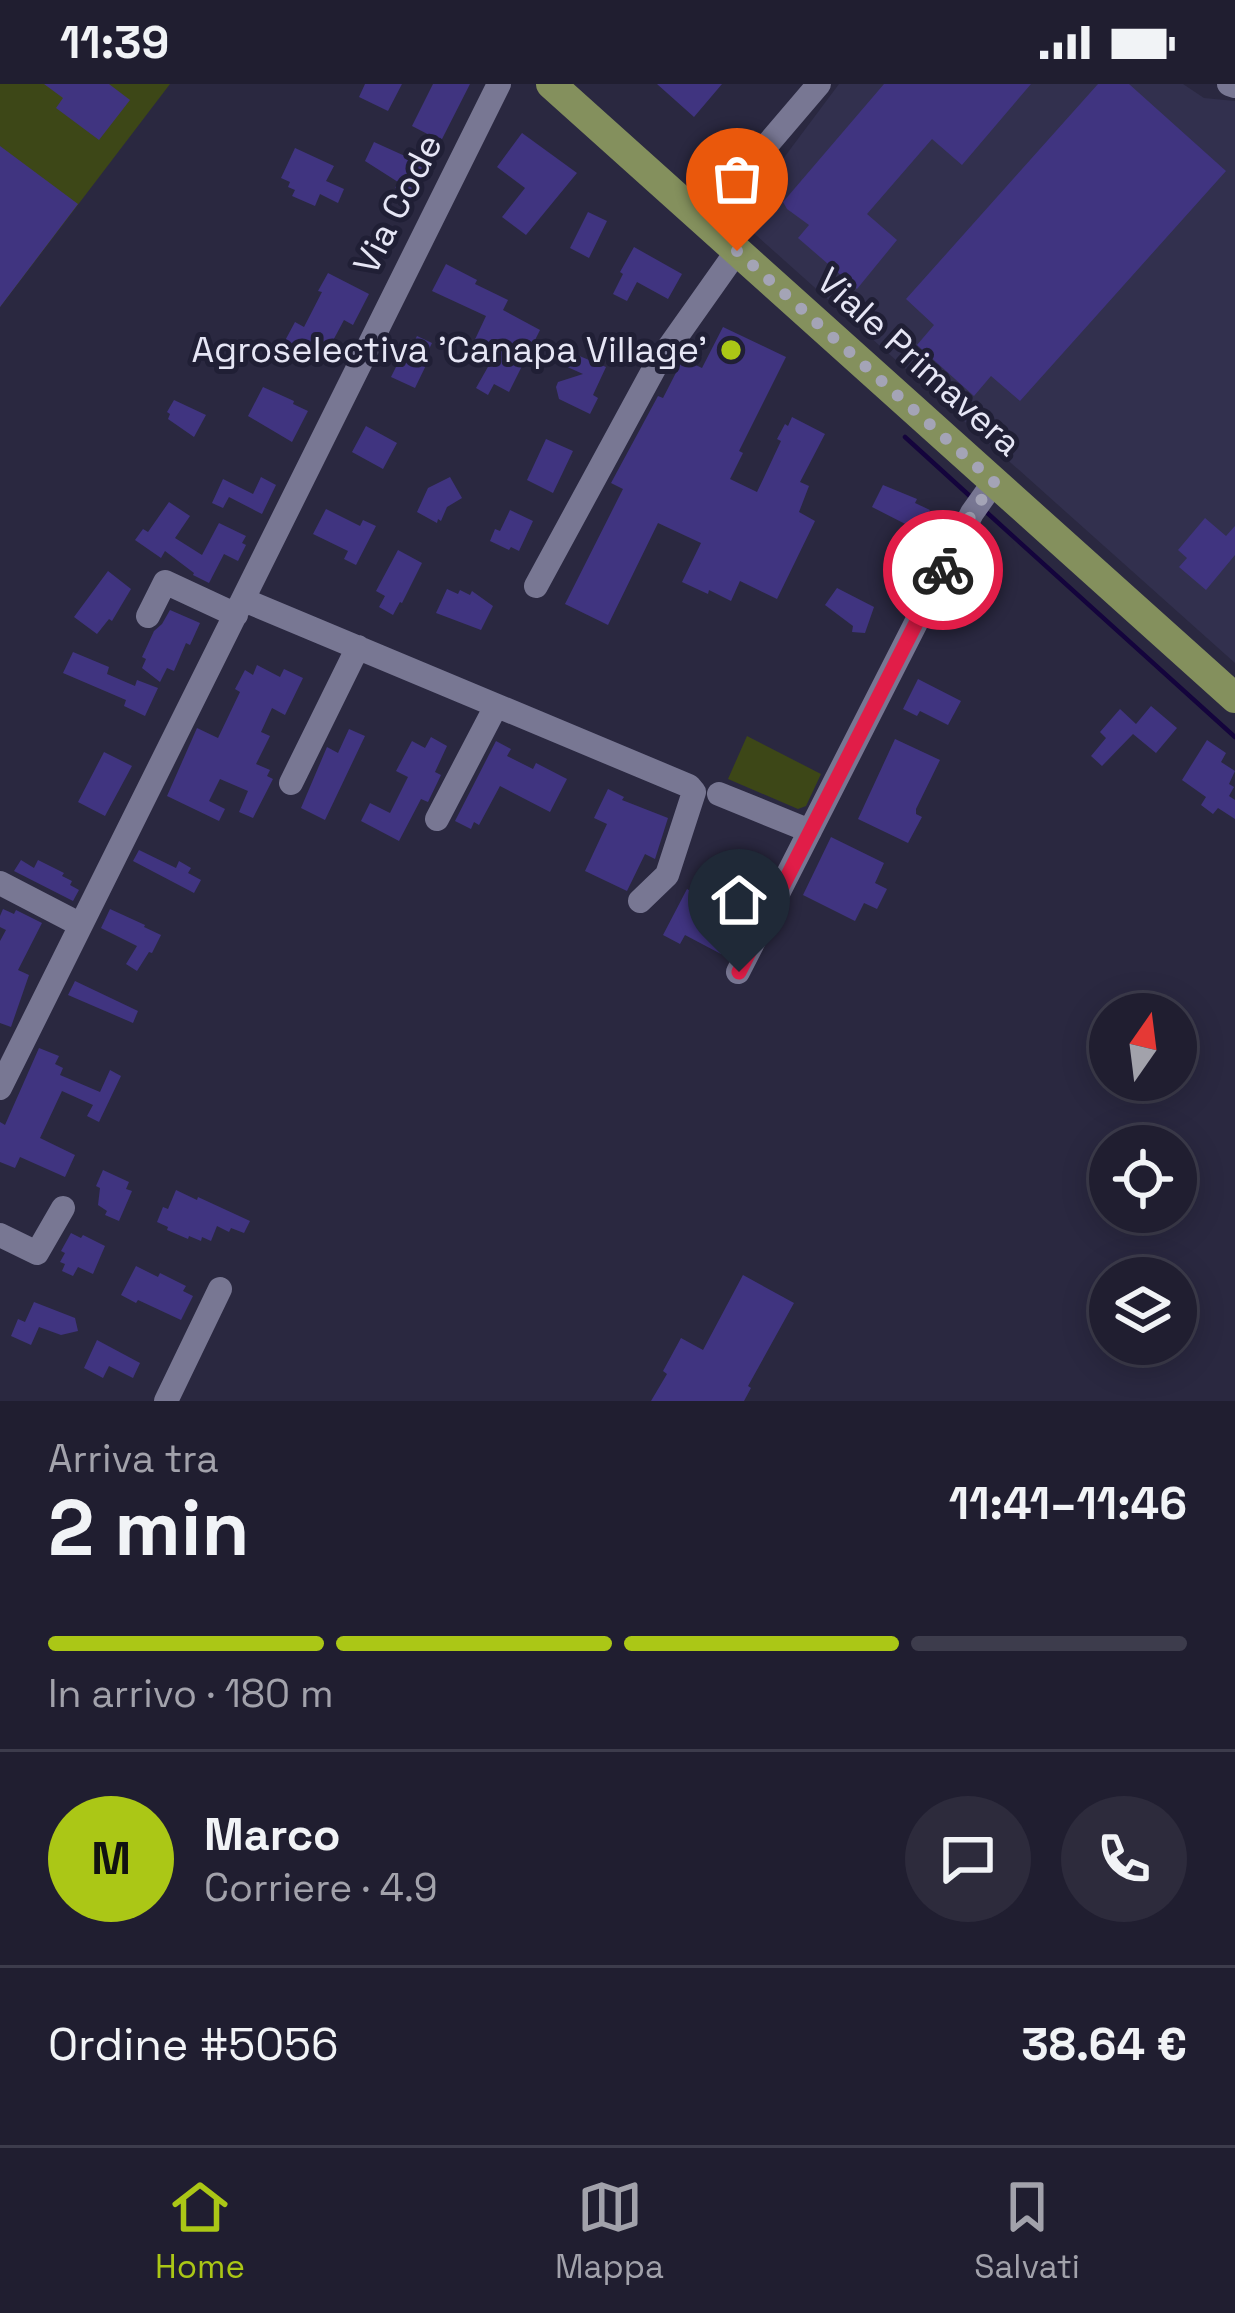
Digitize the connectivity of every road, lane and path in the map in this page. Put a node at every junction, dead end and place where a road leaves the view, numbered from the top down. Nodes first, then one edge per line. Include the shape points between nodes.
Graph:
1 (499, 84) edge
2 (551, 84) edge
3 (819, 84) edge
4 (702, 220) junction
5 (737, 251) junction
6 (991, 486) junction
7 (536, 586) dead end
8 (240, 607) junction
9 (148, 616) dead end
10 (358, 647) junction
11 (1235, 698) edge
12 (496, 706) junction
13 (291, 783) dead end
14 (719, 794) dead end
15 (437, 819) dead end
16 (810, 831) junction
17 (0, 883) edge
18 (640, 901) dead end
19 (81, 925) junction
20 (739, 972) dead end
21 (10, 1040) edge
22 (0, 1088) edge
23 (63, 1208) dead end
24 (0, 1235) edge
25 (220, 1289) dead end
26 (166, 1401) edge

1 - 8 street, Via Code
2 - 4 main road, Viale Primavera
3 - 4 street
4 - 5 main road, Viale Primavera
5 - 6 main road, Viale Primavera
5 - 7 street via 655,367
6 - 11 main road, Viale Primavera
6 - 16 street
8 - 9 street via 165,582
8 - 10 street
8 - 19 street, Via Code
10 - 12 street
10 - 13 street
12 - 15 street
12 - 18 street via 694,792 667,875
14 - 16 street
16 - 20 street
17 - 19 street
19 - 21 street, Via Code
21 - 22 street, Via Code
23 - 24 street via 37,1252
25 - 26 street

